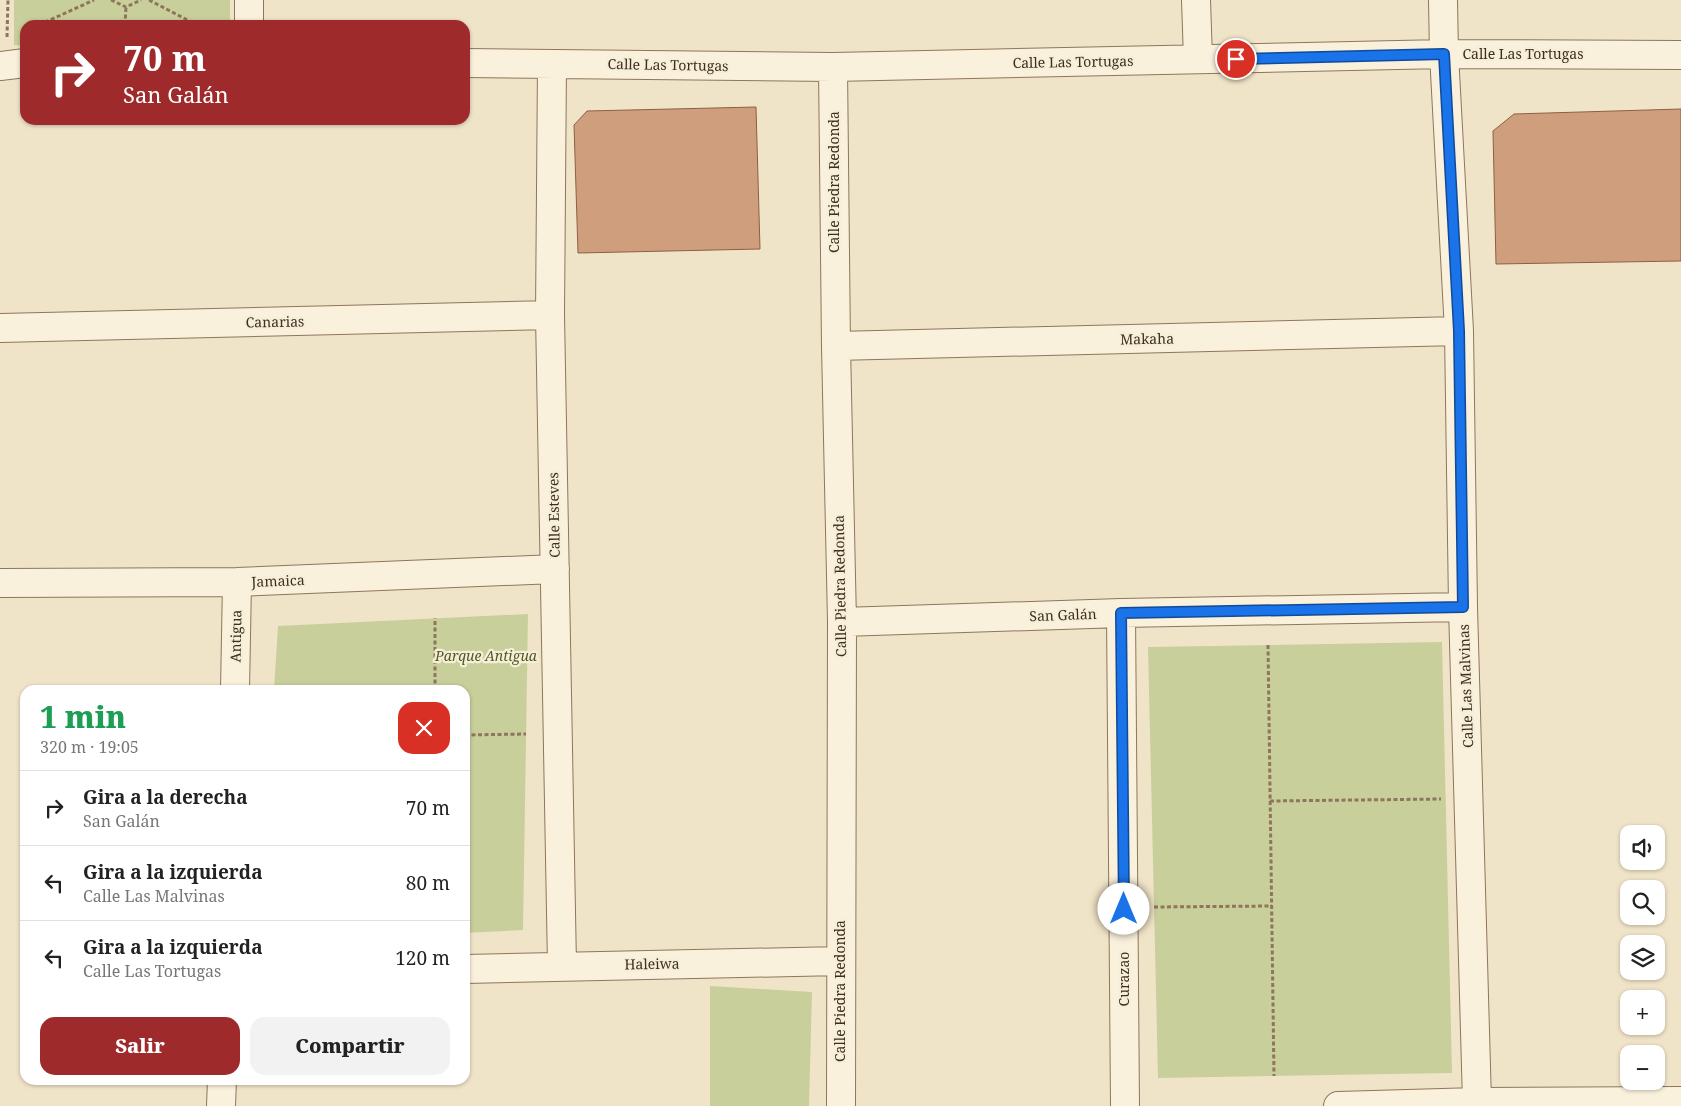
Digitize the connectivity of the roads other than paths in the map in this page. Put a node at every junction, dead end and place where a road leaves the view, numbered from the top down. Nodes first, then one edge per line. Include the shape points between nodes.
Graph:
1 (249, 0) edge
2 (1196, 0) edge
3 (1443, 0) edge
4 (249, 20) edge
5 (1444, 54) junction
6 (2, 55) edge
7 (1681, 55) edge
8 (1198, 59) junction
9 (20, 61) edge
10 (470, 63) edge
11 (552, 64) junction
12 (833, 67) junction
13 (550, 315) junction
14 (0, 328) edge
15 (1459, 331) junction
16 (836, 346) junction
17 (555, 569) junction
18 (237, 582) junction
19 (0, 583) edge
20 (1463, 607) junction
21 (1121, 613) junction
22 (842, 622) junction
23 (235, 685) edge
24 (840, 961) junction
25 (562, 966) junction
26 (470, 969) edge
27 (222, 1085) edge
28 (1681, 1101) edge
29 (1477, 1102) junction
30 (221, 1106) edge
31 (841, 1106) edge
32 (1125, 1106) edge
33 (1338, 1106) edge

1 - 4 street
2 - 8 street
3 - 5 street, Calle Las Malvinas
5 - 7 street, Calle Las Tortugas
5 - 8 street, Calle Las Tortugas
5 - 15 street, Calle Las Malvinas
6 - 9 street
8 - 12 street, Calle Las Tortugas
10 - 11 street, Calle Las Tortugas
11 - 12 street, Calle Las Tortugas
11 - 13 street, Calle Esteves
12 - 16 street, Calle Piedra Redonda
13 - 14 street, Canarias
13 - 17 street, Calle Esteves
15 - 16 street, Makaha
15 - 20 street, Calle Las Malvinas
16 - 22 street, Calle Piedra Redonda
17 - 18 street, Jamaica
17 - 25 street, Calle Esteves
18 - 19 street, Jamaica
18 - 23 street, Antigua
20 - 21 street, San Galán
20 - 29 street, Calle Las Malvinas
21 - 22 street, San Galán
21 - 32 street, Curazao
22 - 24 street, Calle Piedra Redonda
24 - 25 street, Haleiwa
24 - 31 street, Calle Piedra Redonda
25 - 26 street, Haleiwa
27 - 30 street
28 - 29 street
29 - 33 street

